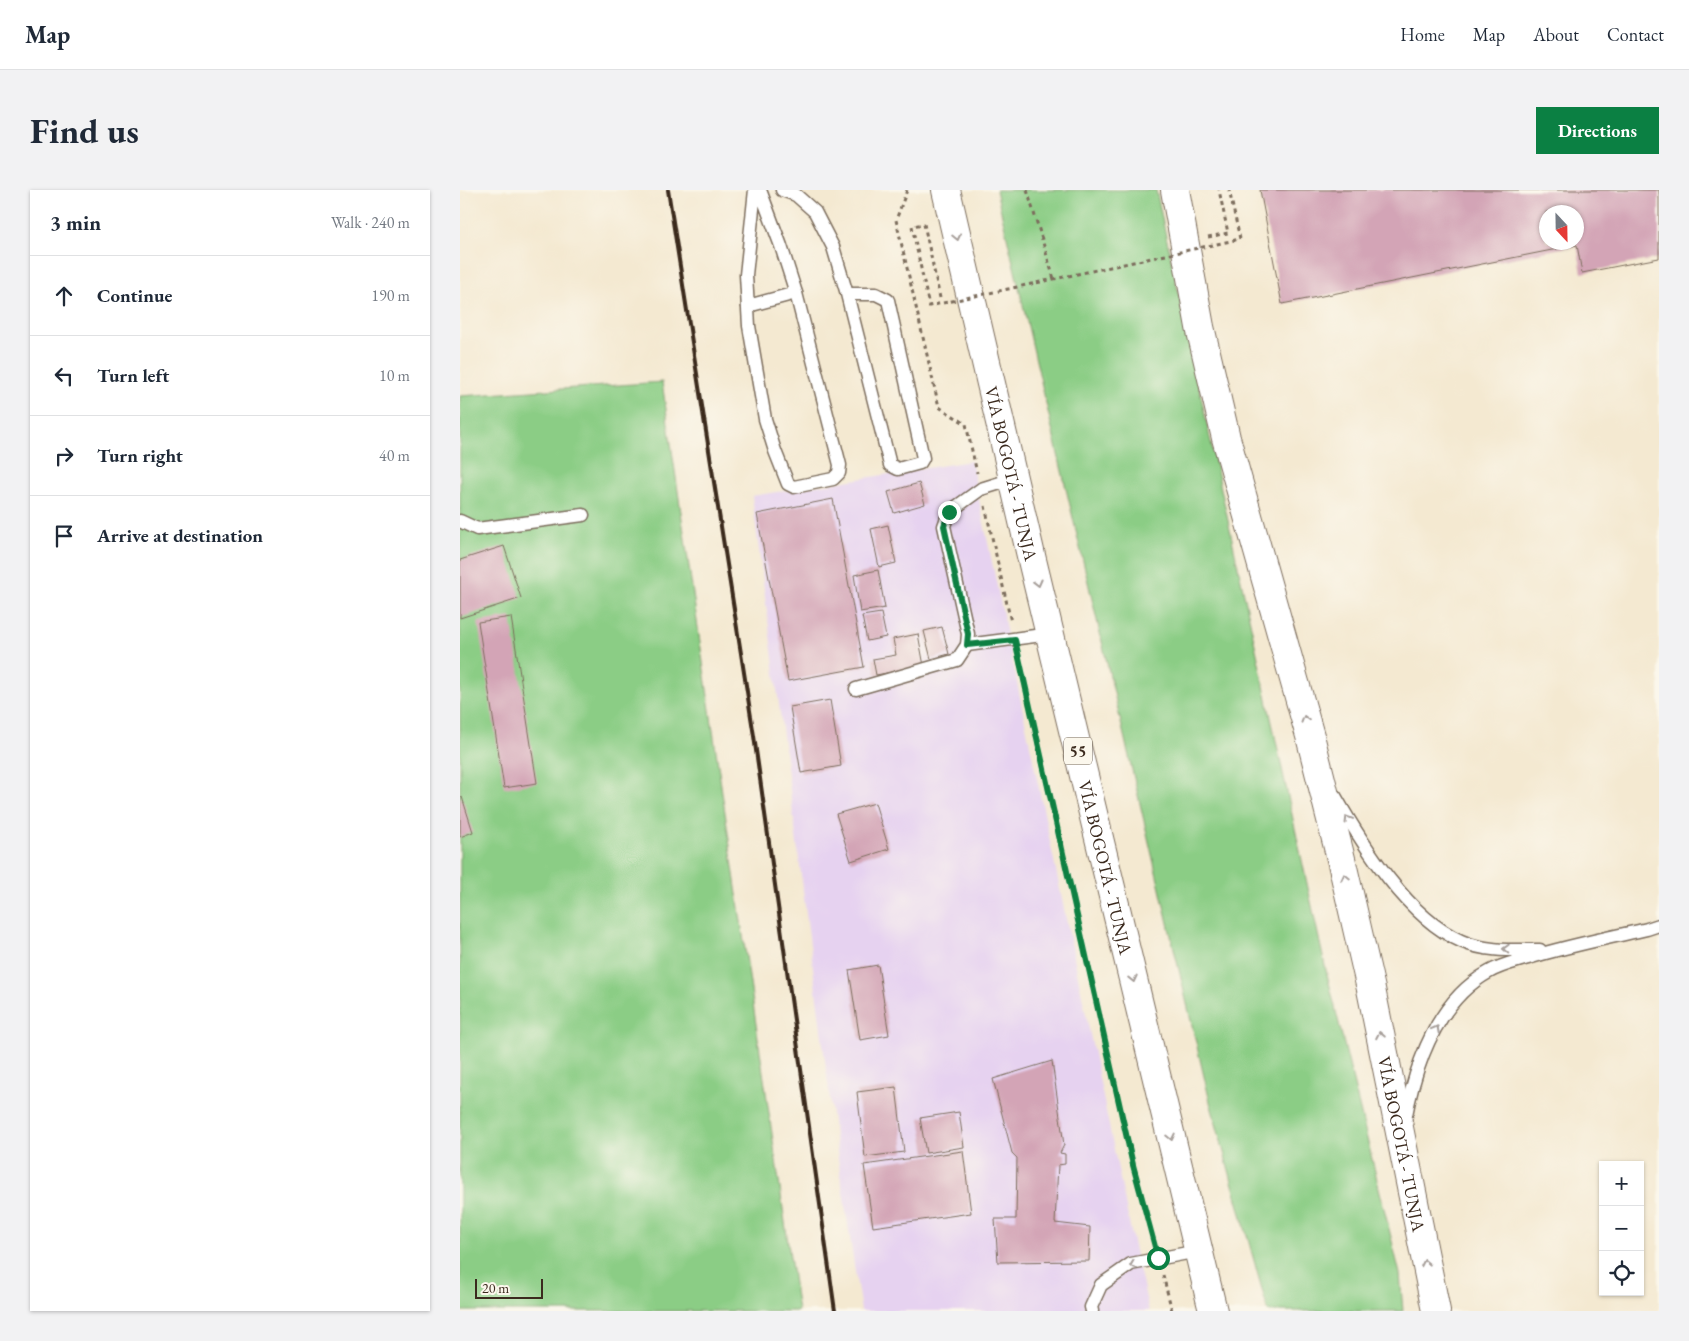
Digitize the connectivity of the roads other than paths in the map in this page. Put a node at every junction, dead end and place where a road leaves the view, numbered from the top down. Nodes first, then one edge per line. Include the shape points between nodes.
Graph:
1 (755, 190) edge
2 (760, 190) edge
3 (782, 190) edge
4 (946, 190) edge
5 (1175, 190) edge
6 (796, 293) junction
7 (847, 294) junction
8 (748, 306) junction
9 (1013, 479) junction
10 (583, 515) dead end
11 (460, 521) edge
12 (1050, 634) junction
13 (967, 645) junction
14 (856, 689) dead end
15 (1318, 768) junction
16 (1659, 925) edge
17 (1555, 949) junction
18 (1401, 1142) junction
19 (1198, 1251) junction
20 (1092, 1311) edge
21 (1212, 1311) edge
22 (1436, 1311) edge

1 - 8 lane via 746,275
2 - 6 lane
3 - 7 lane via 796,195 815,212 833,247
4 -> 9 highway, VÍA BOGOTÁ - TUNJA / 55
15 -> 5 highway, VÍA BOGOTÁ - TUNJA via 1226,438 1200,327
6 - 8 lane
6 - 8 lane via 840,465 839,473 833,479 794,487 788,484 765,419 748,326
7 - 7 lane via 890,466 898,469 920,464 923,458 888,300 876,294
9 -> 12 highway, VÍA BOGOTÁ - TUNJA / 55
9 - 13 lane via 981,489 949,512 944,526 968,634
10 - 11 lane via 478,529
12 - 13 lane
12 -> 19 highway, VÍA BOGOTÁ - TUNJA / 55
13 - 14 lane via 957,660
17 -> 15 lane via 1484,947 1462,942 1438,928 1417,910 1380,868
18 -> 15 highway, VÍA BOGOTÁ - TUNJA via 1371,989
16 - 17 lane
18 -> 17 lane via 1410,1094 1424,1052 1456,1000 1489,972
22 -> 18 highway, VÍA BOGOTÁ - TUNJA
19 -> 20 lane via 1131,1264 1101,1286
19 - 21 highway, VÍA BOGOTÁ - TUNJA / 55

